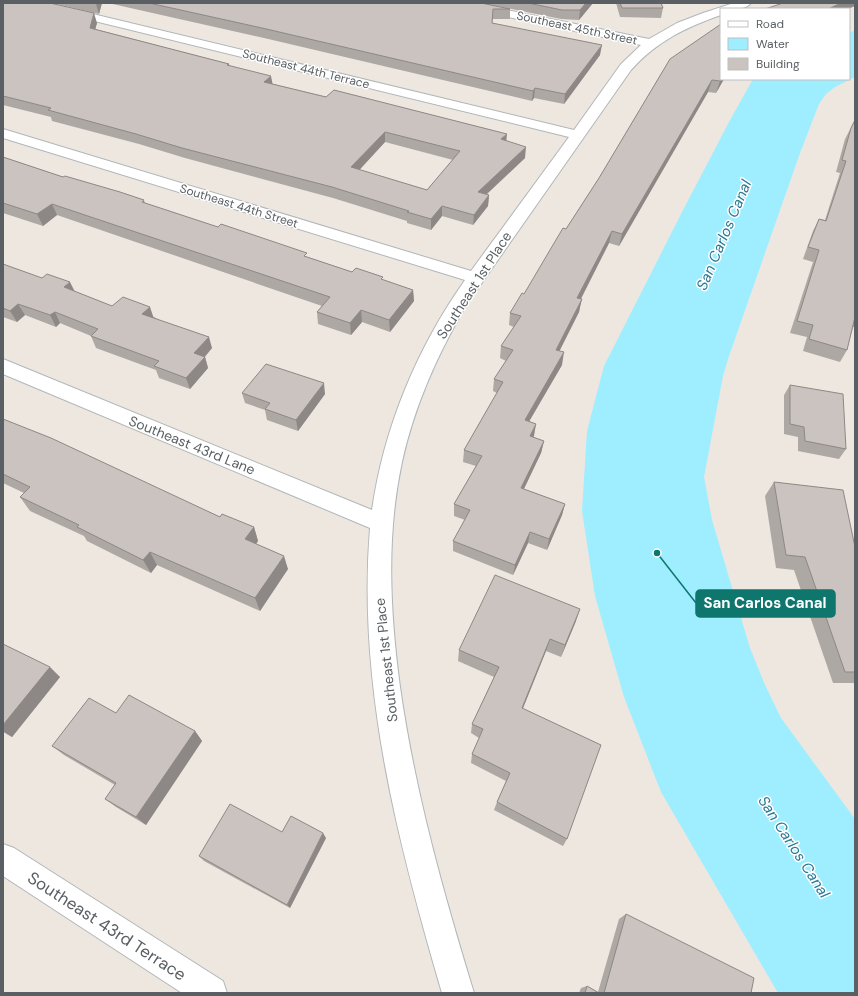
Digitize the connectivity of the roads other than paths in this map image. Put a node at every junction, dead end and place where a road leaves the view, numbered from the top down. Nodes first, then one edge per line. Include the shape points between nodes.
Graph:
1 (33, 3) edge
2 (456, 3) edge
3 (745, 3) edge
4 (730, 8) edge
5 (720, 11) edge
6 (650, 43) junction
7 (3, 133) edge
8 (578, 135) junction
9 (476, 278) junction
10 (3, 366) edge
11 (381, 523) junction
12 (3, 859) edge
13 (211, 993) edge
14 (458, 993) edge

1 - 8 street, Southeast 44th Terrace
2 - 6 street, Southeast 45th Street
3 - 4 street
5 - 6 street, Southeast 1st Place via 667,33
6 - 8 street, Southeast 1st Place via 626,67
7 - 9 street, Southeast 44th Street
8 - 9 street, Southeast 1st Place
9 - 11 street, Southeast 1st Place via 443,330 414,393 391,463
10 - 11 street, Southeast 43rd Lane
11 - 14 street, Southeast 1st Place via 378,568 381,647 396,750 422,869
12 - 13 street, Southeast 43rd Terrace

